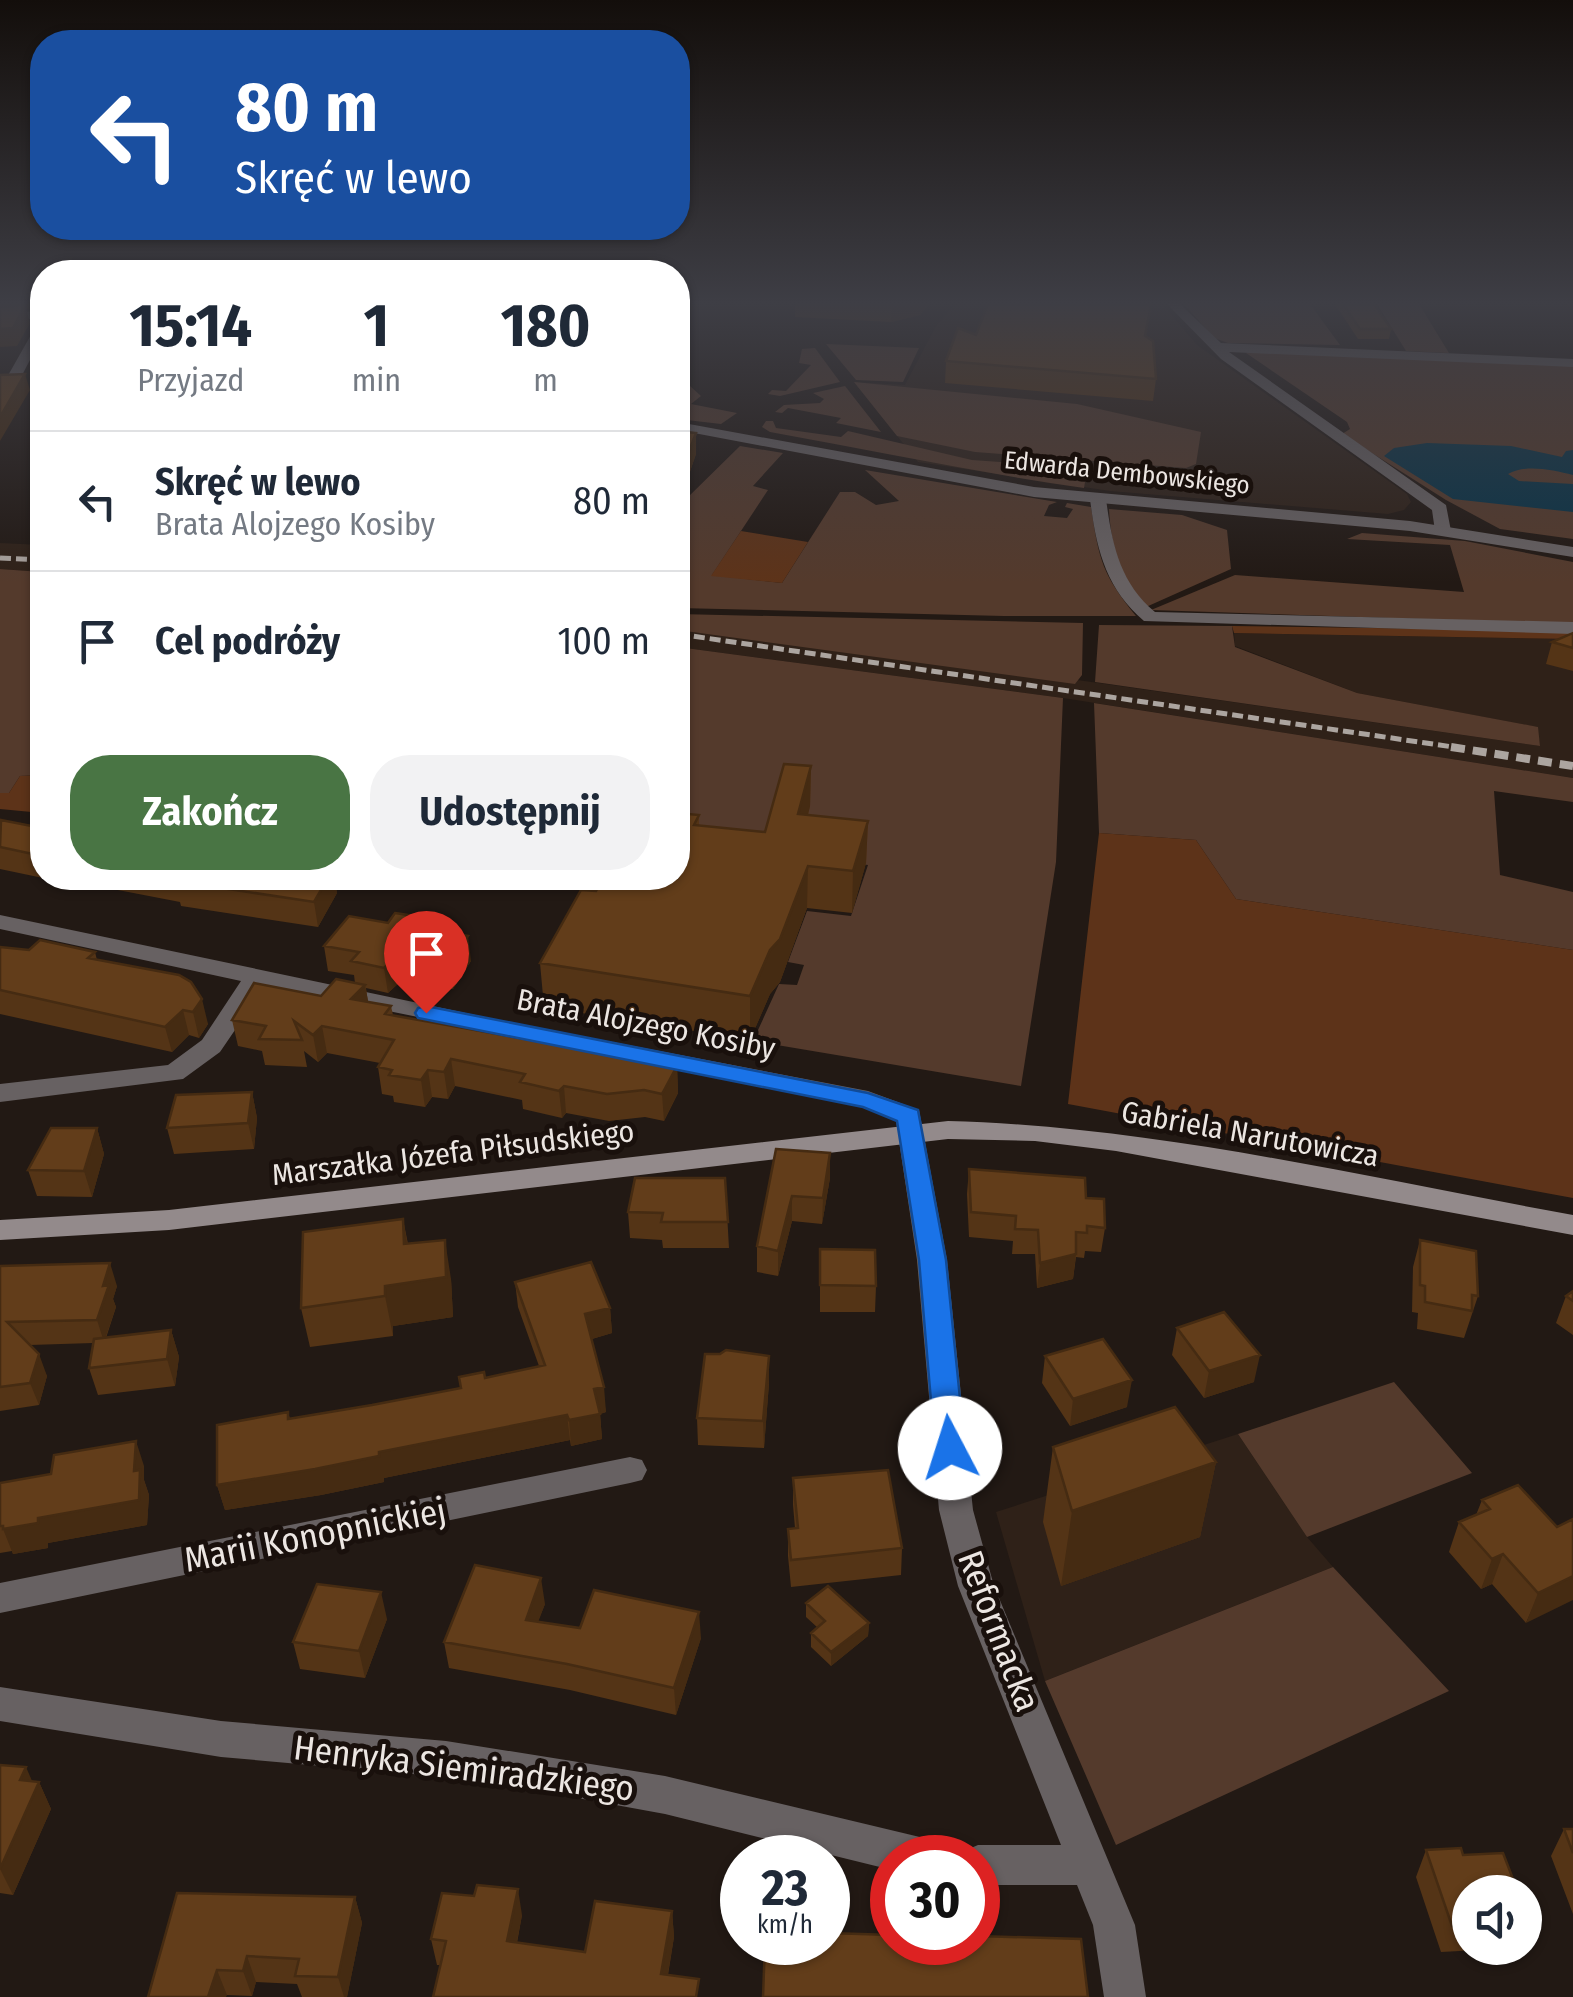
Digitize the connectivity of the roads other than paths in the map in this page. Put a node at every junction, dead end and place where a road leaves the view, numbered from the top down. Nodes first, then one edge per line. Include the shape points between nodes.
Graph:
1 (1285, 397) edge
2 (690, 428) edge
3 (1098, 503) junction
4 (1443, 530) junction
5 (1573, 552) edge
6 (1573, 628) edge
7 (0, 922) edge
8 (254, 976) junction
9 (0, 1093) edge
10 (914, 1132) junction
11 (1573, 1225) edge
12 (0, 1230) edge
13 (630, 1470) dead end
14 (0, 1598) edge
15 (0, 1704) edge
16 (870, 1845) edge
17 (1000, 1865) edge
18 (1092, 1865) junction
19 (1125, 1997) edge

1 - 4 street via 1440,508
2 - 3 street, Edwarda Dembowskiego
3 - 4 street, Edwarda Dembowskiego
3 - 6 street via 1112,575 1150,617
4 - 5 street, Edwarda Dembowskiego
7 - 8 street, Brata Alojzego Kosiby
8 - 9 street via 199,1062 174,1073
8 - 10 street, Brata Alojzego Kosiby via 868,1100 909,1116
10 - 11 main road, Gabriela Narutowicza via 996,1130 1116,1142
10 - 12 main road, Marszałka Józefa Piłsudskiego via 169,1220
10 - 18 street, Reformacka via 960,1526 976,1586
13 - 14 street, Marii Konopnickiej
15 - 16 street, Henryka Siemiradzkiego via 221,1738 572,1778
17 - 18 street
18 - 19 street, Reformacka via 1114,1925

